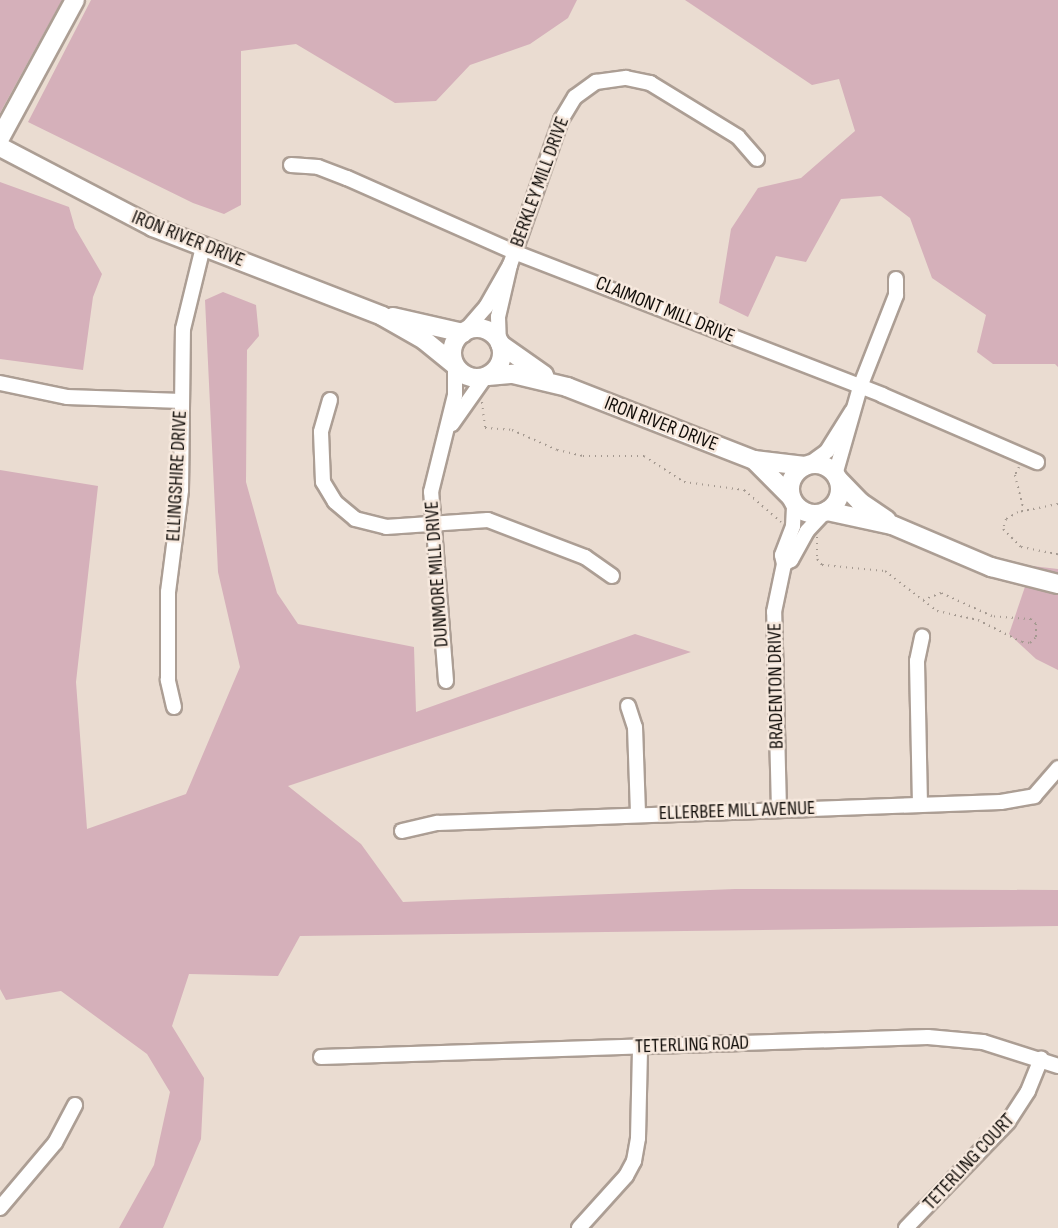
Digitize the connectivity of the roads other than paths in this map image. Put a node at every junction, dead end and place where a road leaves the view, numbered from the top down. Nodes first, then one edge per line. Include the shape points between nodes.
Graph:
1 (75, 0) edge
2 (0, 138) edge
3 (0, 147) edge
4 (757, 159) dead end
5 (291, 165) dead end
6 (203, 247) junction
7 (512, 259) junction
8 (897, 279) dead end
9 (382, 316) junction
10 (464, 332) junction
11 (499, 343) junction
12 (455, 365) junction
13 (486, 376) junction
14 (0, 383) edge
15 (567, 387) junction
16 (860, 387) junction
17 (330, 400) dead end
18 (182, 401) junction
19 (852, 411) junction
20 (447, 433) junction
21 (754, 460) junction
22 (1037, 462) dead end
23 (807, 466) junction
24 (837, 477) junction
25 (793, 500) junction
26 (825, 512) junction
27 (431, 524) junction
28 (892, 525) junction
29 (784, 564) junction
30 (612, 576) dead end
31 (1058, 584) edge
32 (922, 637) dead end
33 (446, 681) dead end
34 (628, 706) dead end
35 (174, 707) dead end
36 (1058, 768) edge
37 (920, 805) junction
38 (779, 810) junction
39 (638, 815) junction
40 (402, 831) dead end
41 (639, 1047) junction
42 (321, 1057) dead end
43 (1041, 1059) junction
44 (1058, 1066) edge
45 (75, 1105) dead end
46 (0, 1208) edge
47 (579, 1228) edge
48 (906, 1228) edge

1 - 2 street
3 - 6 street, IRON RIVER DRIVE via 128,216
4 - 7 street, BERKLEY MILL DRIVE via 738,137 650,83 626,78 596,82 575,98 564,114
5 - 7 street, CLAIMONT MILL DRIVE via 325,169
6 - 9 street, IRON RIVER DRIVE
6 - 18 street, ELLINGSHIRE DRIVE via 184,315
7 - 10 street, BERKLEY MILL DRIVE via 486,307
7 - 11 street, BERKLEY MILL DRIVE via 498,317
7 - 16 street, CLAIMONT MILL DRIVE
8 - 16 street via 893,304
9 - 10 street, IRON RIVER DRIVE
9 - 12 street, IRON RIVER DRIVE via 424,339
10 - 11 street via 486,330
10 - 12 street via 452,350
11 - 13 street via 501,360
11 - 15 street, IRON RIVER DRIVE via 531,369
12 - 13 street via 472,378
12 - 20 street, DUNMORE MILL DRIVE
13 - 15 street, IRON RIVER DRIVE via 513,374
13 - 20 street, DUNMORE MILL DRIVE
14 - 18 street via 67,397
15 - 21 street, IRON RIVER DRIVE
16 - 19 street
16 - 22 street, CLAIMONT MILL DRIVE
17 - 27 street via 322,425 321,460 323,482 335,502 355,519 372,526
18 - 35 street, ELLINGSHIRE DRIVE via 181,490 168,592 168,674
19 - 23 street via 827,451
19 - 24 street via 854,420
20 - 27 street, DUNMORE MILL DRIVE via 433,482
21 - 23 street, IRON RIVER DRIVE
21 - 25 street, IRON RIVER DRIVE
23 - 24 street via 826,467
23 - 25 street via 792,479
24 - 26 street via 840,494
24 - 28 street via 860,502
25 - 26 street via 804,512
25 - 29 street, BRADENTON DRIVE via 793,526 782,555
26 - 28 street
26 - 29 street, BRADENTON DRIVE via 807,531 791,561
27 - 30 street via 480,519 498,523 591,560
27 - 33 street, DUNMORE MILL DRIVE
28 - 31 street via 991,567
29 - 38 street, BRADENTON DRIVE via 774,612
32 - 37 street via 917,660
34 - 39 street via 634,727
36 - 37 street, ELLERBEE MILL AVENUE via 1044,789 1023,800
37 - 38 street, ELLERBEE MILL AVENUE
38 - 39 street, ELLERBEE MILL AVENUE
39 - 40 street, ELLERBEE MILL AVENUE via 438,823
41 - 42 street, TETERLING ROAD
41 - 43 street, TETERLING ROAD via 928,1037 983,1042
41 - 47 street via 634,1161 627,1176
43 - 44 street, TETERLING ROAD
43 - 48 street, TETERLING COURT via 1029,1091 1008,1122
45 - 46 street via 55,1143

